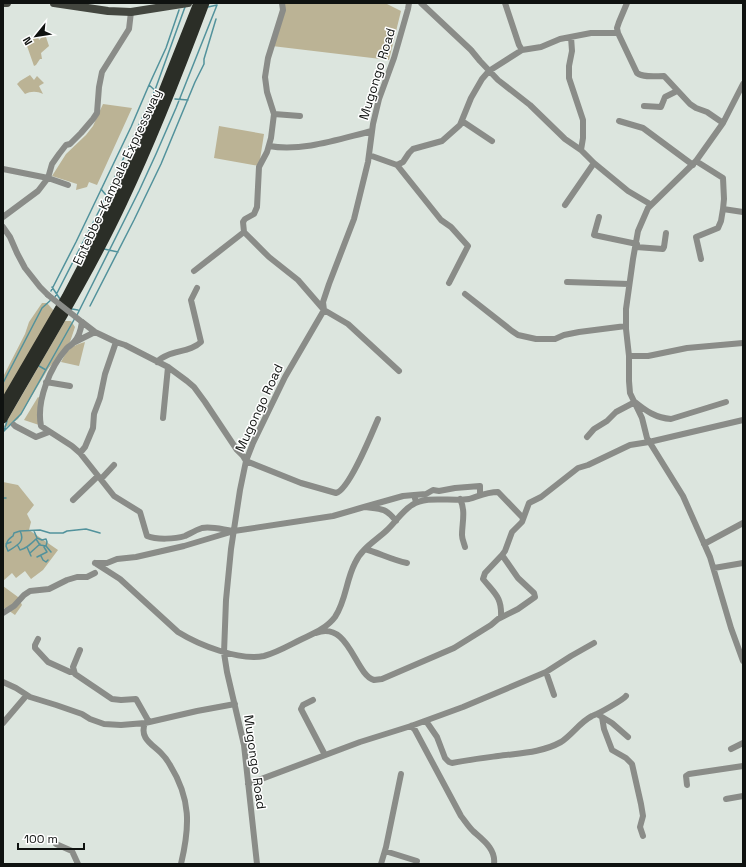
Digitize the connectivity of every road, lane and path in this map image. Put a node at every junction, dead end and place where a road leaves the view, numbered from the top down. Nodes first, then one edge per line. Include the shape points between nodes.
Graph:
1 (3, 3) edge
2 (7, 3) edge
3 (54, 3) edge
4 (185, 3) edge
5 (198, 3) edge
6 (205, 3) edge
7 (282, 3) edge
8 (409, 3) edge
9 (421, 3) edge
10 (505, 3) edge
11 (627, 3) edge
12 (77, 5) edge
13 (164, 5) edge
14 (131, 12) junction
15 (618, 33) junction
16 (570, 36) junction
17 (522, 50) junction
18 (489, 70) junction
19 (743, 84) edge
20 (677, 91) junction
21 (740, 97) edge
22 (644, 106) dead end
23 (274, 114) junction
24 (300, 116) dead end
25 (462, 121) junction
26 (619, 121) dead end
27 (723, 123) junction
28 (372, 131) junction
29 (492, 142) dead end
30 (269, 146) junction
31 (580, 150) junction
32 (368, 155) junction
33 (594, 163) junction
34 (694, 163) junction
35 (397, 165) junction
36 (3, 169) edge
37 (48, 178) junction
38 (68, 185) dead end
39 (650, 204) junction
40 (565, 205) dead end
41 (723, 209) junction
42 (743, 212) edge
43 (3, 217) edge
44 (599, 217) dead end
45 (3, 227) edge
46 (244, 232) junction
47 (666, 233) dead end
48 (636, 245) junction
49 (701, 258) dead end
50 (194, 271) dead end
51 (567, 282) dead end
52 (449, 283) dead end
53 (629, 284) junction
54 (196, 288) dead end
55 (464, 294) dead end
56 (324, 310) junction
57 (82, 322) junction
58 (626, 326) junction
59 (95, 332) junction
60 (75, 342) junction
61 (116, 342) junction
62 (743, 343) edge
63 (697, 349) dead end
64 (630, 356) junction
65 (157, 362) junction
66 (168, 367) junction
67 (399, 371) dead end
68 (46, 382) junction
69 (70, 386) dead end
70 (635, 402) junction
71 (726, 402) dead end
72 (3, 405) edge
73 (649, 413) junction
74 (163, 418) dead end
75 (642, 418) junction
76 (3, 419) edge
77 (378, 419) dead end
78 (743, 420) edge
79 (14, 425) dead end
80 (50, 432) junction
81 (587, 437) dead end
82 (649, 442) junction
83 (80, 453) junction
84 (246, 461) junction
85 (114, 466) dead end
86 (100, 478) junction
87 (414, 495) junction
88 (480, 495) junction
89 (73, 500) dead end
90 (460, 500) junction
91 (385, 501) junction
92 (416, 502) junction
93 (364, 507) junction
94 (387, 511) junction
95 (403, 513) junction
96 (523, 518) junction
97 (396, 521) junction
98 (743, 523) edge
99 (234, 531) junction
100 (704, 544) junction
101 (464, 547) dead end
102 (365, 549) junction
103 (502, 555) junction
104 (407, 563) dead end
105 (743, 563) edge
106 (714, 568) junction
107 (95, 573) dead end
108 (3, 613) edge
109 (501, 617) junction
110 (316, 633) junction
111 (38, 639) dead end
112 (594, 643) dead end
113 (80, 650) dead end
114 (224, 652) junction
115 (743, 661) edge
116 (74, 672) junction
117 (546, 672) junction
118 (3, 682) edge
119 (554, 694) dead end
120 (26, 696) junction
121 (626, 696) dead end
122 (313, 700) dead end
123 (236, 704) junction
124 (600, 716) junction
125 (426, 721) junction
126 (147, 722) junction
127 (3, 723) edge
128 (411, 726) junction
129 (628, 737) dead end
130 (743, 743) edge
131 (731, 749) dead end
132 (325, 755) junction
133 (743, 766) edge
134 (401, 774) dead end
135 (248, 784) junction
136 (687, 785) dead end
137 (743, 796) edge
138 (726, 798) dead end
139 (643, 836) dead end
140 (56, 844) dead end
141 (385, 851) junction
142 (416, 861) dead end
143 (78, 864) edge
144 (180, 864) edge
145 (257, 864) edge
146 (381, 864) edge
147 (494, 864) edge

1 - 2 main road
3 - 12 main road
4 - 13 main road
5 - 72 highway, Entebbe–Kampala Expressway via 156,109 96,238 66,297
6 - 76 highway, Entebbe–Kampala Expressway via 173,89 123,201 79,288
7 - 23 street via 283,10 268,58 265,77
8 - 28 street, Mugongo Road via 394,58 379,99
9 - 18 street via 472,50
10 - 17 street
11 - 15 street via 619,22
12 - 14 main road
13 - 14 main road
14 - 37 street via 129,29 102,72 97,113 81,133 58,154
15 - 16 street
15 - 20 street via 639,74 664,76
16 - 17 street via 541,47
16 - 31 street via 572,51 569,78 584,128
17 - 18 street
18 - 25 street via 476,88
18 - 31 street
19 - 21 street
20 - 22 street via 665,97 661,107
20 - 27 street via 690,104
21 - 27 street
23 - 24 street
23 - 30 street
25 - 29 street
25 - 35 street via 442,141 413,149 403,162
26 - 34 street via 643,128
27 - 34 street
28 - 30 street via 300,146
28 - 32 street, Mugongo Road
30 - 46 street via 258,167 257,207 254,214 243,222
31 - 33 street
32 - 35 street
32 - 56 street, Mugongo Road via 354,219 323,302
33 - 39 street via 628,191
33 - 40 street
34 - 39 street
34 - 41 street via 723,178
35 - 52 street via 440,220 451,227 468,246
36 - 37 street
37 - 38 street
37 - 43 street via 35,194
39 - 48 street via 638,232
41 - 42 street
41 - 49 street via 718,228 696,237
44 - 48 street via 594,235
45 - 57 street, bridge via 25,268 40,287
46 - 50 street
46 - 56 street via 269,257 298,280
47 - 48 street via 663,249
48 - 53 street
51 - 53 street
53 - 58 street
54 - 65 street via 191,300 201,342
55 - 58 street via 518,335 536,339 554,339 579,332
56 - 67 street via 348,324
56 - 84 street, Mugongo Road via 285,377
57 - 59 street
57 - 60 street
58 - 64 street
59 - 60 street
59 - 61 street
60 - 68 street via 67,348
61 - 65 street
61 - 83 street via 94,414 93,428 85,448
62 - 64 street via 692,347 648,356
63 - 64 street via 639,359
64 - 70 street via 630,393
65 - 66 street
66 - 74 street
66 - 84 street via 194,387
68 - 69 street
68 - 80 street via 40,423
70 - 73 street
70 - 75 street
70 - 81 street via 616,412
71 - 73 street via 671,419
73 - 75 street
75 - 82 street
77 - 84 street via 363,455 338,493 301,484
78 - 82 street
79 - 80 street via 36,437
80 - 83 street
82 - 96 street via 630,445 578,468 541,497 529,503
82 - 100 street via 683,496
83 - 86 street
84 - 99 street, Mugongo Road
85 - 86 street
86 - 89 street
86 - 99 street via 114,496 140,512 145,533 152,538 182,537 202,528
87 - 88 street via 426,494 433,490 480,486
87 - 91 street
87 - 92 street
88 - 90 street
88 - 96 street via 498,492
90 - 92 street
90 - 101 street via 464,516
91 - 93 street
91 - 94 street
92 - 95 street
93 - 94 street
93 - 99 street via 333,516
94 - 95 street
94 - 97 street
95 - 97 street
96 - 103 street via 511,534 506,551
97 - 102 street
98 - 100 street
99 - 114 street, Mugongo Road via 226,600
99 - 114 street via 184,546 107,563 95,563 120,579 178,632
100 - 106 street
102 - 104 street
102 - 110 street via 354,564 335,617
103 - 109 street via 485,573 483,579 497,596 501,605
103 - 109 street via 518,578 536,595 518,609
105 - 106 street
106 - 115 street
107 - 108 street via 67,580 49,589 30,591
109 - 110 street via 449,651 374,680 367,676 341,638 323,630
110 - 114 street via 264,656 241,656
111 - 116 street via 35,648 48,662
112 - 117 street
113 - 116 street via 73,666
114 - 123 street, Mugongo Road
116 - 126 street via 112,699 136,699
117 - 119 street
117 - 125 street
118 - 120 street
120 - 126 street via 104,724
120 - 127 street
121 - 124 street via 602,710
122 - 132 street via 301,709
123 - 126 street
123 - 135 street, Mugongo Road
124 - 125 street via 591,717 562,741 544,749 452,763 446,758 437,737
124 - 129 street
124 - 139 street via 612,750 632,764 641,804 640,827
125 - 128 street
126 - 144 street via 144,733 146,740 166,760 179,782 184,798 187,828
128 - 132 street
128 - 147 street via 461,816 489,846
130 - 131 street
132 - 135 street
133 - 136 street via 687,774
134 - 141 street
135 - 145 street, Mugongo Road
137 - 138 street
140 - 143 street via 72,851
141 - 142 street
141 - 146 street

